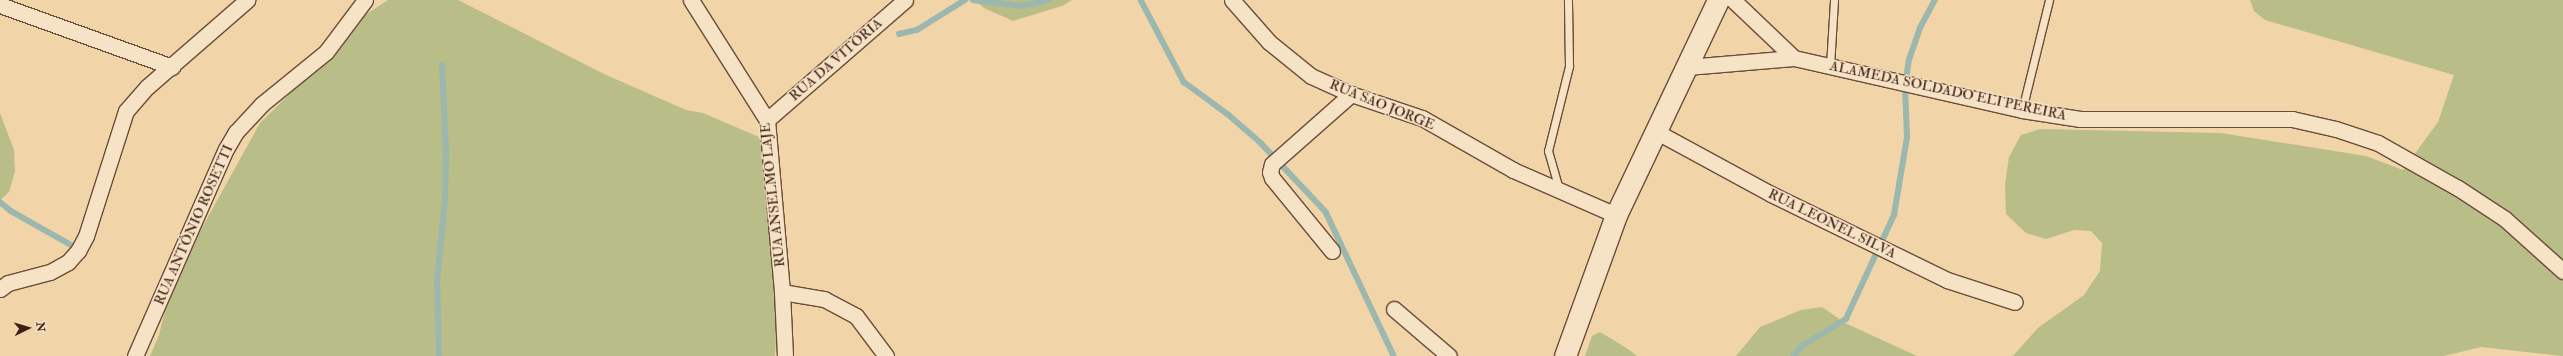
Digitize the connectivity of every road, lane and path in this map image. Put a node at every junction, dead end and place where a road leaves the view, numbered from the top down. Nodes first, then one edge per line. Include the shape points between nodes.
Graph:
1 (247, 0) edge
2 (365, 0) edge
3 (691, 0) edge
4 (906, 0) edge
5 (1232, 0) edge
6 (1568, 0) edge
7 (1718, 0) edge
8 (1733, 0) edge
9 (1834, 0) edge
10 (2049, 0) edge
11 (0, 5) edge
12 (1794, 58) junction
13 (1830, 66) junction
14 (172, 67) junction
15 (1687, 67) junction
16 (1351, 94) junction
17 (2022, 110) junction
18 (767, 120) junction
19 (1655, 131) junction
20 (1560, 193) junction
21 (1616, 215) junction
22 (1332, 251) dead end
23 (2563, 271) edge
24 (0, 289) edge
25 (782, 292) junction
26 (2015, 302) dead end
27 (1394, 309) dead end
28 (135, 356) edge
29 (785, 356) edge
30 (886, 356) edge
31 (1449, 356) edge
32 (1565, 356) edge

1 - 14 street
2 - 28 street, RUA ANTÔNIO ROSETTI via 326,52 262,104 236,132 226,149
3 - 18 street, RUA ANSELMO LAJE
4 - 18 street, RUA DA VITÓRIA
5 - 16 street, RUA SÃO JORGE via 1269,42 1311,76
6 - 20 lane via 1569,66 1548,151
7 - 15 main road
8 - 12 street
9 - 13 lane
10 - 17 lane
11 - 14 street
12 - 13 street, ALAMEDA SOLDADO ELI PEREIRA
12 - 15 street, ALAMEDA SOLDADO ELI PEREIRA
13 - 17 street, ALAMEDA SOLDADO ELI PEREIRA
14 - 24 street via 147,87 126,111 86,236 78,251 68,262 50,272 8,283
15 - 19 main road
16 - 20 street, RUA SÃO JORGE via 1422,118 1513,170
16 - 22 street via 1272,164 1270,172 1272,178
17 - 23 street, ALAMEDA SOLDADO ELI PEREIRA via 2080,119 2292,119 2336,129 2378,143 2458,188 2505,219
18 - 25 street, RUA ANSELMO LAJE
19 - 21 main road
19 - 26 street, RUA LEONEL SILVA via 1771,194 1947,280
20 - 21 street, RUA SÃO JORGE
21 - 32 main road
25 - 29 street, RUA ANSELMO LAJE
25 - 30 street via 824,299 856,316
27 - 31 street

